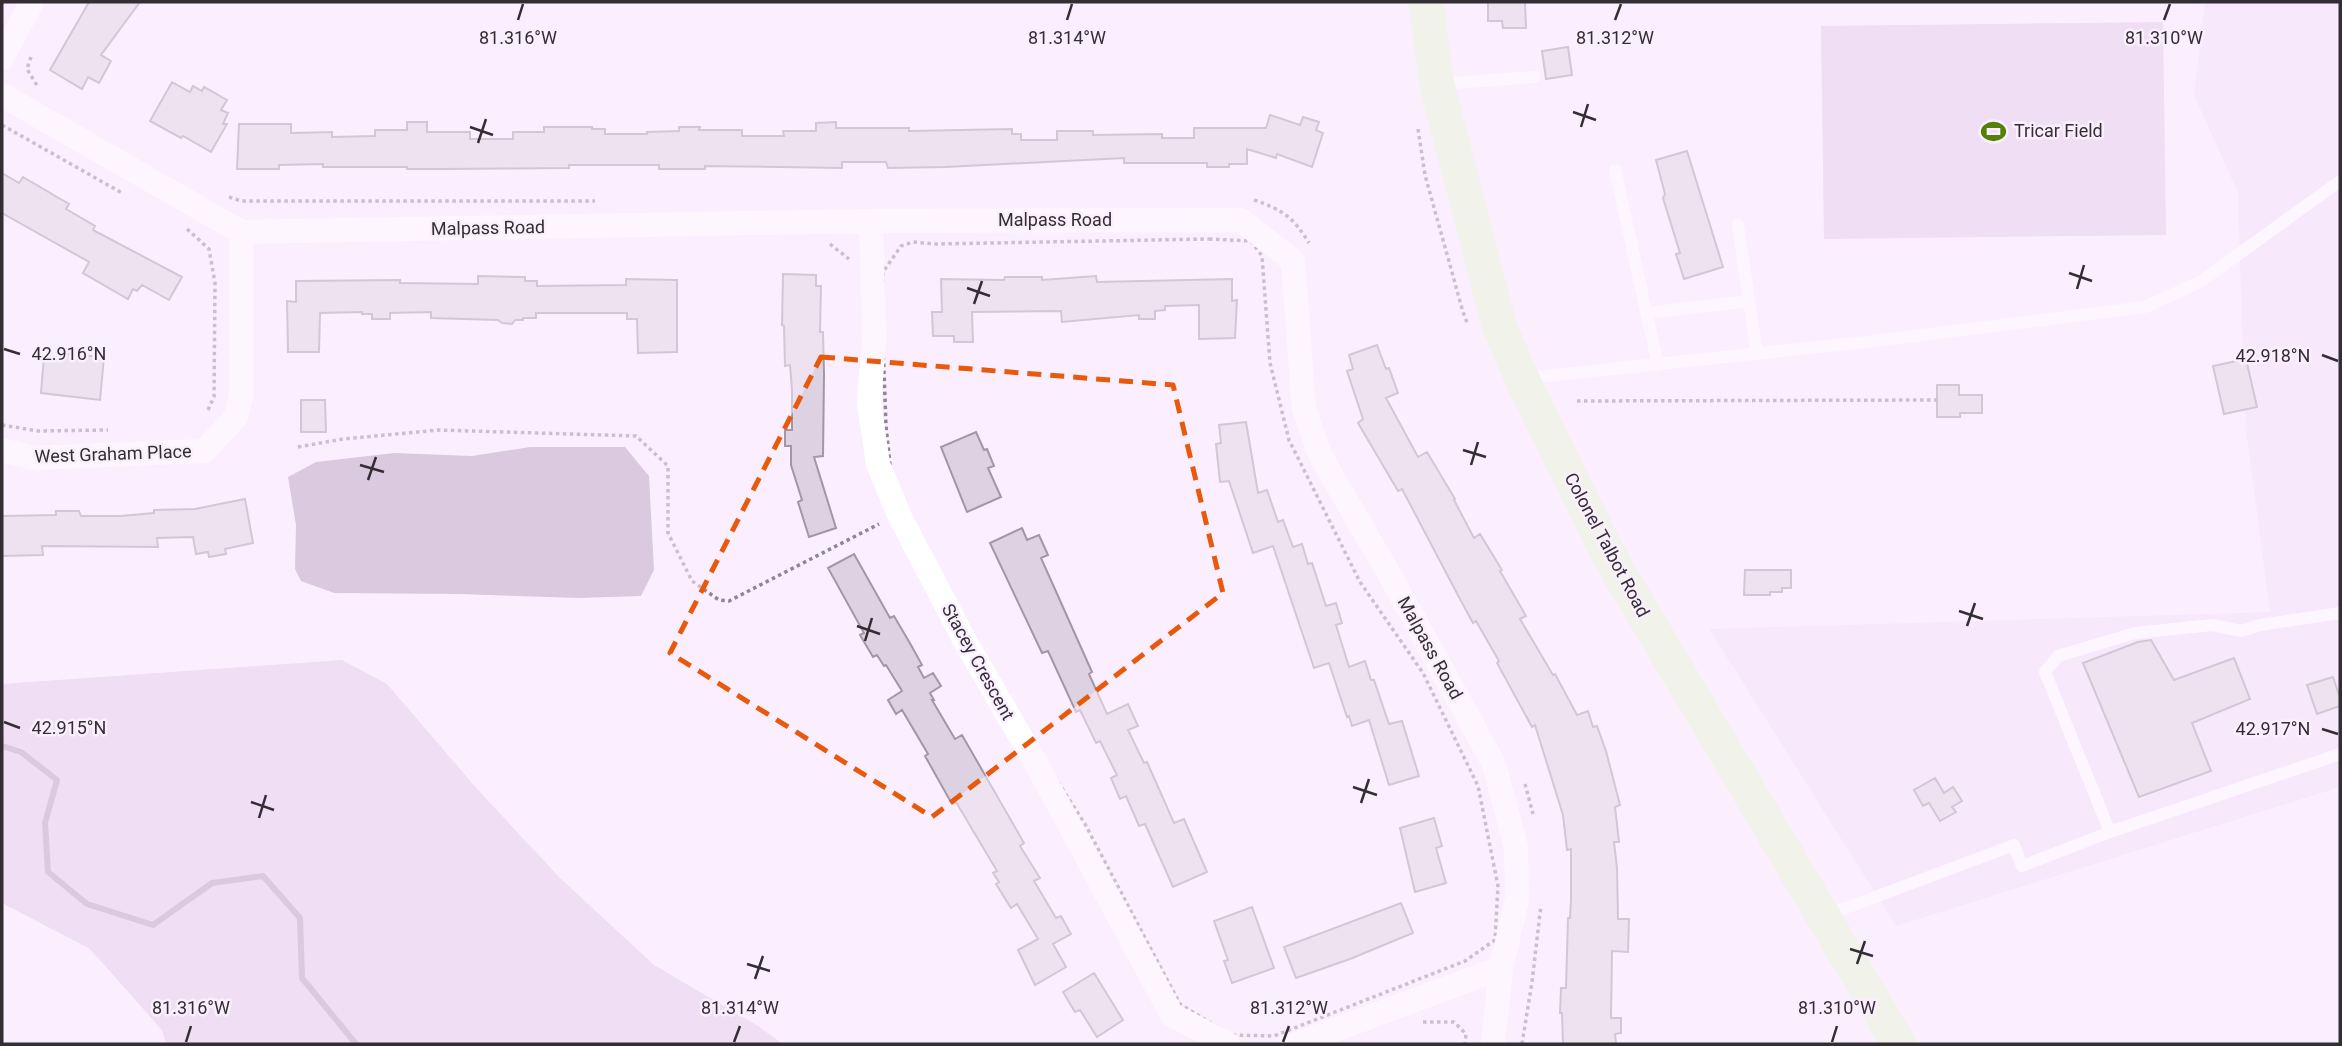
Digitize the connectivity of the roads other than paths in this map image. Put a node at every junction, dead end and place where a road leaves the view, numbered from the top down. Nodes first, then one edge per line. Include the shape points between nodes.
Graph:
1 (32, 2) edge
2 (1426, 2) edge
3 (2, 58) edge
4 (1534, 77) dead end
5 (1437, 85) junction
6 (2, 95) edge
7 (1615, 170) dead end
8 (2340, 181) edge
9 (871, 221) junction
10 (1738, 225) dead end
11 (241, 232) junction
12 (1749, 301) junction
13 (1647, 313) junction
14 (1757, 354) junction
15 (1658, 365) junction
16 (1522, 379) junction
17 (2, 450) edge
18 (2340, 613) edge
19 (2340, 754) edge
20 (2109, 832) junction
21 (1823, 917) junction
22 (1501, 968) junction
23 (1228, 1044) edge
24 (1297, 1044) edge
25 (1493, 1044) edge
26 (1899, 1044) edge

1 - 3 street
2 - 5 main road, Colonel Talbot Road
4 - 5 lane
5 - 16 main road, Colonel Talbot Road via 1499,325
6 - 11 street
7 - 13 lane
8 - 14 lane via 2200,282 2145,307
9 - 11 street, Malpass Road
9 - 22 street, Malpass Road via 1241,220 1293,261 1304,409 1321,457 1494,764 1516,847 1517,900
9 - 23 street, Stacey Crescent via 874,341 869,403 878,464 900,517 1172,1014
10 - 12 lane
11 - 17 street, West Graham Place via 241,397 236,417 204,451 33,458
12 - 13 lane
12 - 14 lane
13 - 15 lane
14 - 15 lane
15 - 16 lane
16 - 21 main road, Colonel Talbot Road via 1609,556
18 - 20 lane via 2241,631 2212,625 2135,633 2059,656 2045,672
19 - 20 lane
20 - 21 lane via 2022,866 2014,845
21 - 26 main road, Colonel Talbot Road
22 - 24 street
22 - 25 street, Malpass Road

